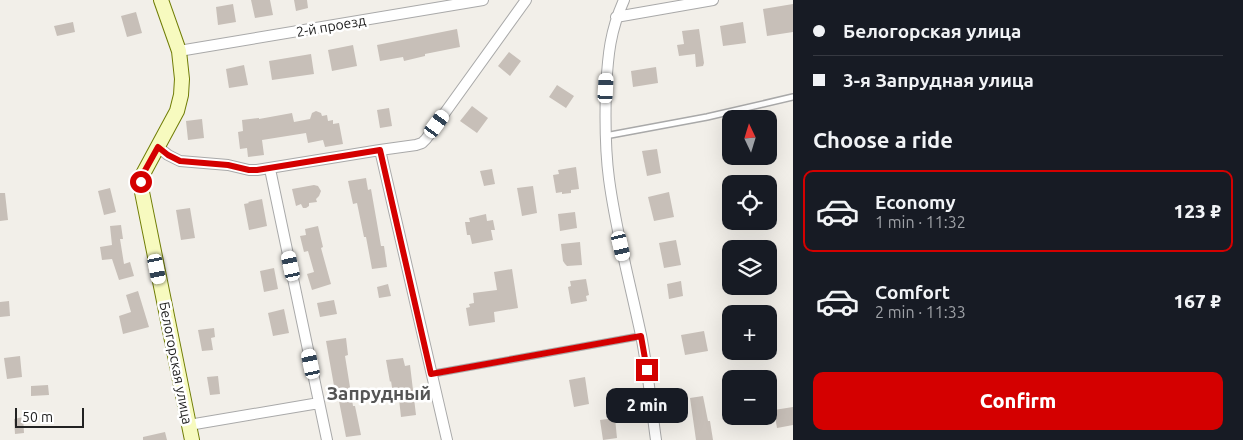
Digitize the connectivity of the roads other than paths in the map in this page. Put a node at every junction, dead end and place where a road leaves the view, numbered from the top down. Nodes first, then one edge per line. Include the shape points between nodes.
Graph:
1 (161, 0) edge
2 (483, 0) edge
3 (526, 0) edge
4 (624, 0) edge
5 (713, 0) edge
6 (616, 17) junction
7 (179, 51) junction
8 (793, 97) edge
9 (605, 136) junction
10 (158, 147) junction
11 (380, 150) junction
12 (270, 169) junction
13 (641, 336) junction
14 (431, 374) junction
15 (319, 403) junction
16 (188, 425) junction
17 (192, 440) edge
18 (327, 440) edge
19 (447, 440) edge
20 (656, 440) edge

1 - 7 street, Белогорская улица
2 - 7 street, 2-й проезд
3 - 11 street via 426,139 416,145
4 - 6 street
5 - 6 street
6 - 9 street via 608,55
7 - 10 street, Белогорская улица via 181,95 177,111
8 - 9 lane
9 - 13 street via 619,236
10 - 12 street via 180,161 249,170
10 - 16 street, Белогорская улица via 143,174 142,192
11 - 12 street
11 - 14 street
12 - 15 street
13 - 14 lane
13 - 20 street
14 - 19 street
15 - 16 street
15 - 18 street
16 - 17 street, Белогорская улица

